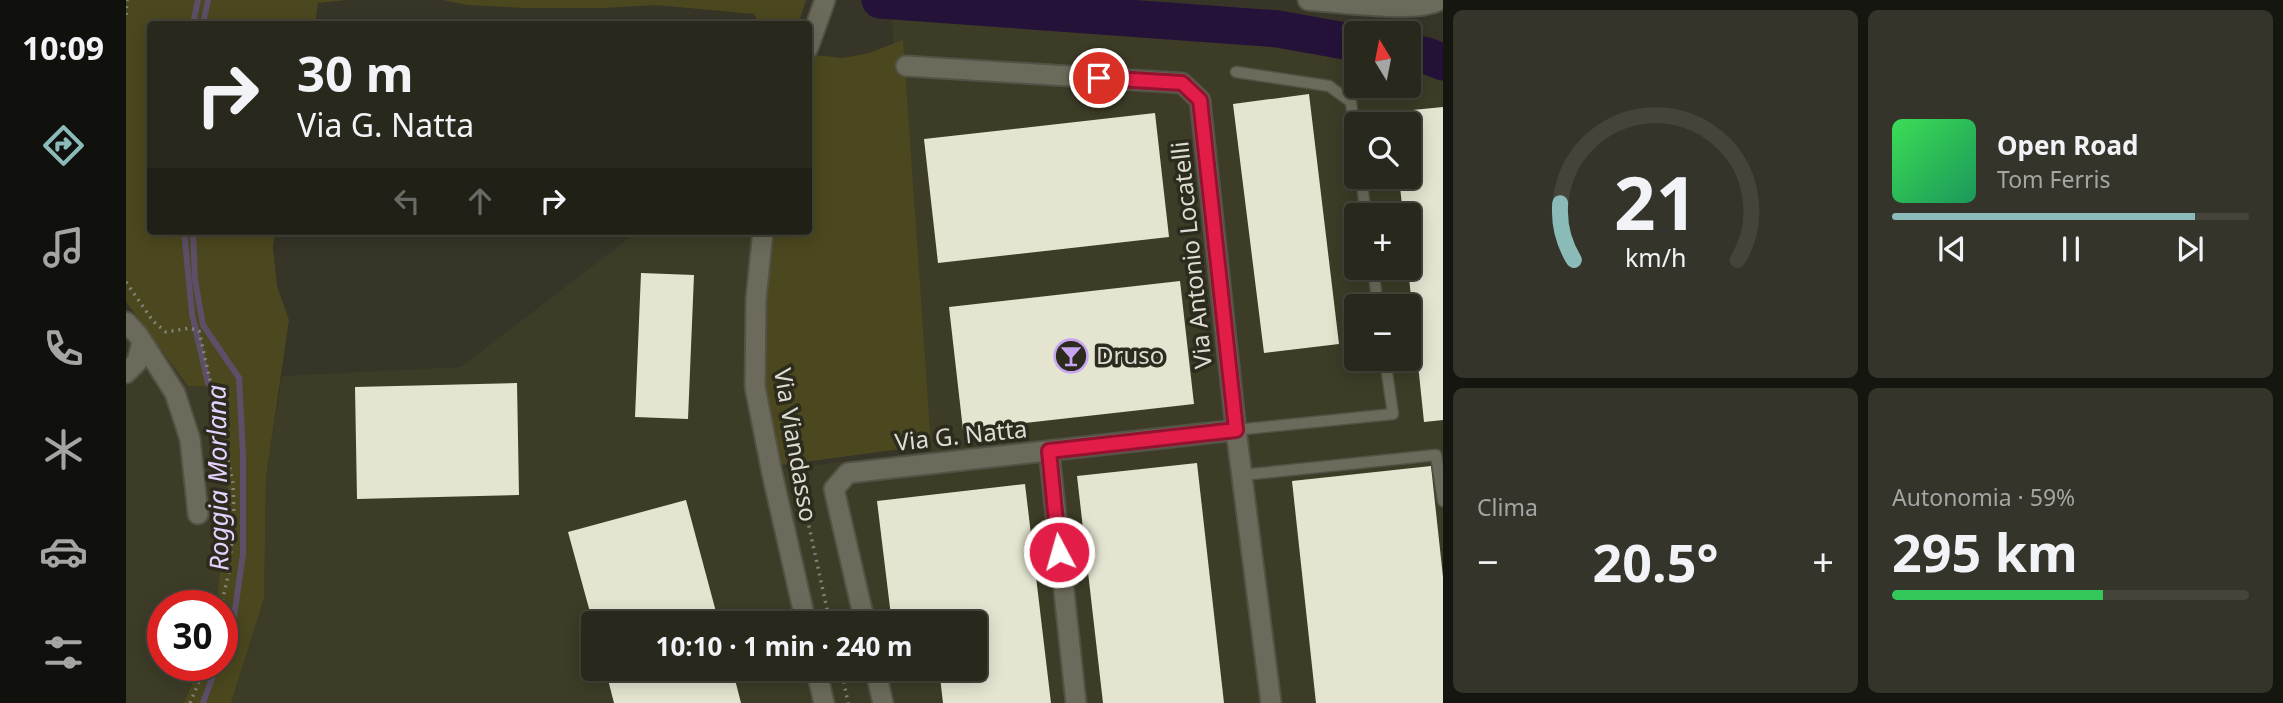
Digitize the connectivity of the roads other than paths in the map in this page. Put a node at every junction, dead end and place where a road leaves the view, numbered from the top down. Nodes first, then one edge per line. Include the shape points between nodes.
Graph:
1 (825, 0) edge
2 (1308, 0) edge
3 (1439, 0) edge
4 (812, 37) edge
5 (906, 66) dead end
6 (1236, 72) dead end
7 (1351, 112) edge
8 (763, 235) edge
9 (126, 322) edge
10 (142, 343) junction
11 (1387, 371) edge
12 (126, 373) edge
13 (1236, 430) junction
14 (1049, 451) junction
15 (1242, 475) junction
16 (1443, 501) edge
17 (198, 514) dead end
18 (803, 611) edge
19 (862, 611) edge
20 (819, 681) edge
21 (878, 681) edge
22 (824, 703) edge
23 (883, 703) edge
24 (1076, 703) edge
25 (1271, 703) edge

1 - 4 street
2 - 3 street via 1401,7 1432,5
5 - 13 street, Via Antonio Locatelli via 1182,83 1200,100
6 - 7 lane via 1329,86 1350,102
8 - 18 street, Via Viandasso via 755,387
9 - 10 street
10 - 12 street via 137,362
10 - 17 street via 175,393 190,439
11 - 13 lane via 1393,414
13 - 14 street, Via G. Natta
13 - 15 street, Via Antonio Locatelli
14 - 19 street, Via G. Natta via 848,473 835,489
14 - 24 street
15 - 16 lane via 1436,455
15 - 25 street, Via Antonio Locatelli
20 - 22 street
21 - 23 street

